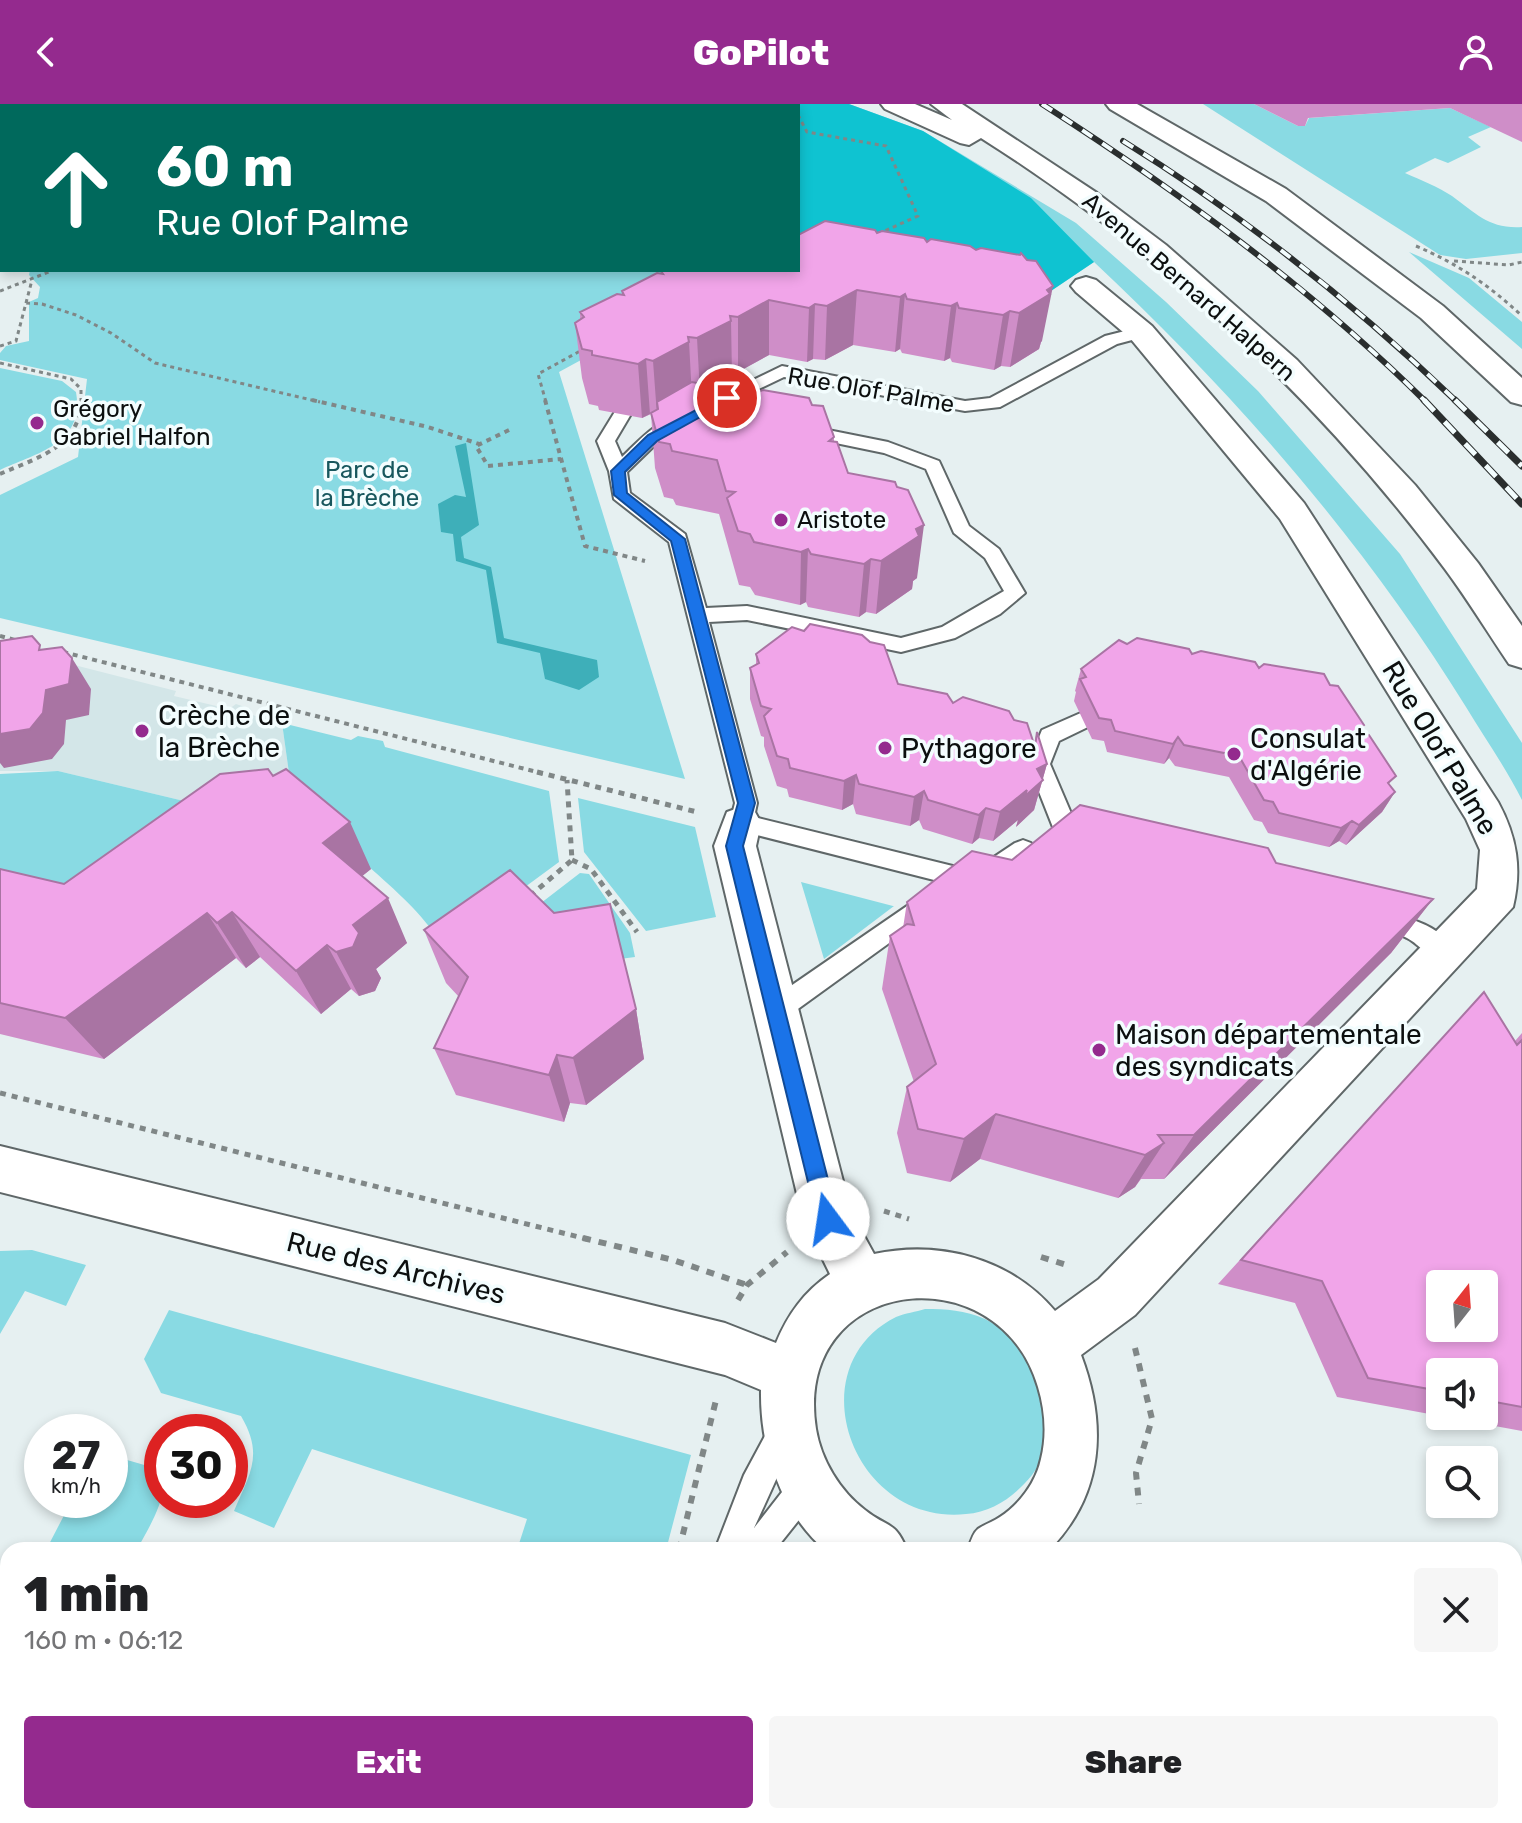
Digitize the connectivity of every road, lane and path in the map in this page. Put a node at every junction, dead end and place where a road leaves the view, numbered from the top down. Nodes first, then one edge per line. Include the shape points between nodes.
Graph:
1 (894, 104) edge
2 (944, 104) edge
3 (1119, 104) edge
4 (1182, 112) dead end
5 (800, 119) edge
6 (1077, 190) junction
7 (1276, 195) junction
8 (878, 234) edge
9 (1449, 260) dead end
10 (1522, 262) edge
11 (50, 272) edge
12 (32, 280) junction
13 (1086, 286) dead end
14 (0, 291) edge
15 (26, 303) junction
16 (1141, 332) junction
17 (0, 346) edge
18 (0, 363) edge
19 (1522, 395) edge
20 (699, 411) junction
21 (622, 414) edge
22 (728, 416) edge
23 (786, 428) edge
24 (509, 430) dead end
25 (479, 444) junction
26 (561, 459) dead end
27 (618, 471) junction
28 (0, 474) edge
29 (700, 615) junction
30 (0, 636) edge
31 (31, 644) edge
32 (61, 652) edge
33 (1522, 655) edge
34 (1083, 720) dead end
35 (567, 780) junction
36 (741, 823) junction
37 (1023, 849) edge
38 (1100, 853) edge
39 (572, 860) junction
40 (965, 878) junction
41 (528, 897) edge
42 (1354, 914) edge
43 (637, 932) dead end
44 (1443, 952) junction
45 (775, 1011) junction
46 (0, 1093) edge
47 (0, 1169) edge
48 (828, 1219) junction
49 (862, 1283) junction
50 (747, 1285) junction
51 (1050, 1346) junction
52 (725, 1349) junction
53 (788, 1400) junction
54 (807, 1485) junction
55 (681, 1542) edge
56 (733, 1542) edge
57 (762, 1542) edge
58 (848, 1542) edge
59 (1014, 1542) edge

1 - 6 main road
2 - 6 main road, Avenue Bernard Halpern
3 - 7 main road
4 - 7 main road
5 - 8 path via 807,132 886,146 918,216
6 - 33 main road, Avenue Bernard Halpern via 1254,336 1360,444 1456,560
7 - 19 main road via 1432,312
9 - 10 path
11 - 12 path
12 - 14 path
12 - 15 path
13 - 16 main road, Rue Olof Palme
15 - 17 path via 16,341
15 - 25 path via 44,302 123,338 155,363 428,427
16 - 20 lane, Rue Olof Palme via 1111,340 994,403 965,406 782,371
16 - 44 main road, Rue Olof Palme via 1292,511 1484,813 1501,850 1498,895
18 - 28 path via 71,379 81,389 82,401 76,434
20 - 22 lane
20 - 27 lane, Rue Olof Palme via 652,438
21 - 27 lane via 606,441
23 - 29 lane via 888,448 933,465 961,529 992,554 1015,593 948,633 901,645 747,613
24 - 25 path
25 - 26 path via 488,466
27 - 29 lane via 621,495 678,539
29 - 36 lane via 746,803
30 - 31 path
32 - 35 path
34 - 38 lane via 1050,736 1039,764 1071,845
35 - 36 path
35 - 39 path
36 - 40 lane
36 - 45 main road via 735,846
37 - 40 lane via 992,872
39 - 41 path
39 - 43 path via 591,869
40 - 45 lane
42 - 44 lane via 1413,929
44 - 51 main road, Rue Olof Palme via 1117,1297
45 - 48 main road
46 - 50 path via 658,1256
47 - 52 main road, Rue des Archives
48 - 49 main road
48 - 50 path
49 - 51 main road via 895,1273 948,1272 1004,1297
49 - 53 main road via 831,1304 807,1332
50 - 52 path
51 - 59 main road via 1071,1403 1071,1456 1054,1503
52 - 53 main road, Rue des Archives
52 - 55 path via 713,1423
53 - 54 main road
53 - 56 lane
54 - 57 lane
54 - 58 main road

